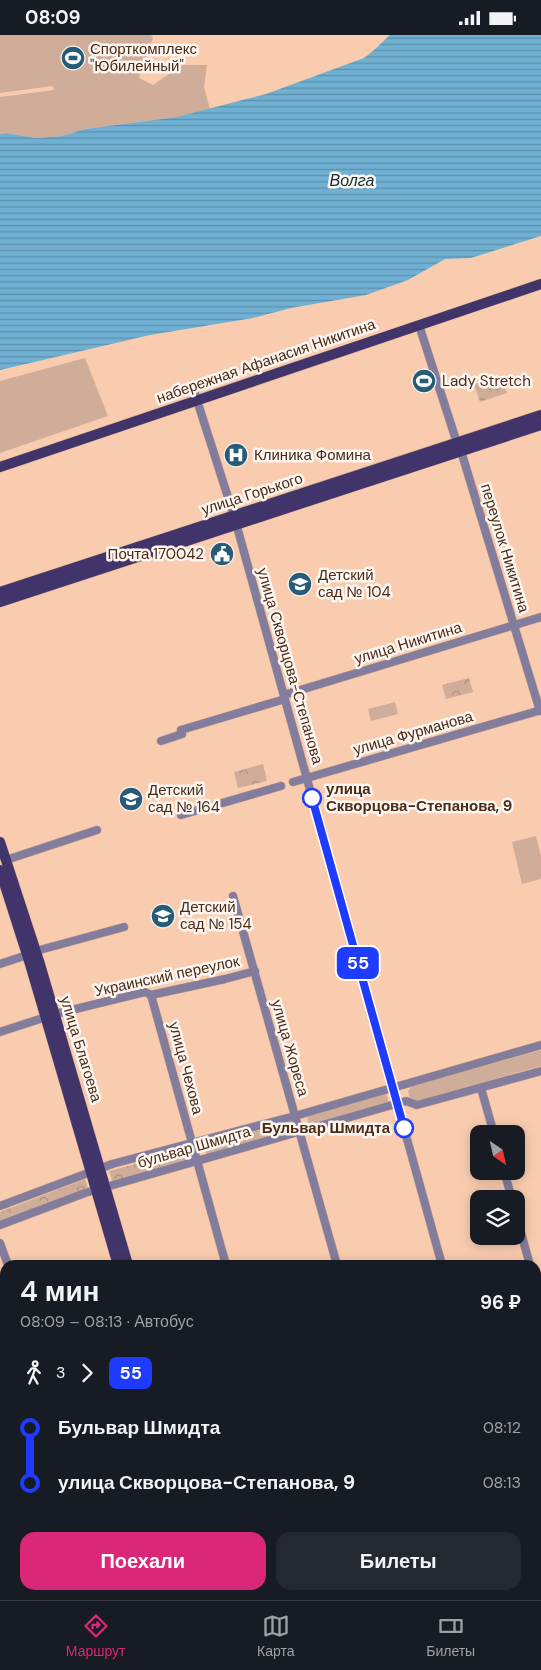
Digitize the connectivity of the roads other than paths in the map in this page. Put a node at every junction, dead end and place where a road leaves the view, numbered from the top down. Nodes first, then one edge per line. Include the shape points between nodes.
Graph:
1 (541, 279) edge
2 (541, 285) edge
3 (419, 325) junction
4 (196, 397) junction
5 (541, 415) edge
6 (541, 425) edge
7 (459, 447) junction
8 (0, 461) edge
9 (0, 467) edge
10 (235, 520) junction
11 (0, 592) edge
12 (0, 601) edge
13 (541, 617) edge
14 (514, 625) junction
15 (284, 697) junction
16 (540, 710) edge
17 (160, 741) dead end
18 (307, 779) junction
19 (293, 782) dead end
20 (281, 786) dead end
21 (181, 815) dead end
22 (97, 830) dead end
23 (0, 842) edge
24 (3, 864) edge
25 (233, 896) dead end
26 (124, 927) dead end
27 (32, 953) junction
28 (0, 964) edge
29 (254, 971) junction
30 (152, 995) junction
31 (50, 1015) junction
32 (0, 1032) edge
33 (541, 1045) edge
34 (541, 1071) edge
35 (481, 1087) junction
36 (393, 1088) junction
37 (398, 1104) junction
38 (295, 1116) junction
39 (492, 1125) edge
40 (300, 1131) junction
41 (192, 1143) junction
42 (197, 1160) junction
43 (96, 1170) junction
44 (101, 1189) junction
45 (0, 1206) edge
46 (0, 1225) edge
47 (0, 1243) edge
48 (524, 1245) edge
49 (6, 1260) edge
50 (117, 1260) edge
51 (126, 1260) edge
52 (225, 1260) edge
53 (336, 1260) edge
54 (441, 1260) edge
55 (529, 1260) edge

1 - 4 main road, набережная Афанасия Никитина
2 - 3 main road, набережная Афанасия Никитина
3 - 4 main road, набережная Афанасия Никитина
3 - 7 street, переулок Никитина
4 - 8 main road, набережная Афанасия Никитина
4 - 9 main road, набережная Афанасия Никитина
4 - 10 street, улица Скворцова-Степанова
5 - 7 main road, улица Горького
6 - 7 main road, улица Горького
7 - 10 main road, улица Горького
7 - 14 street, переулок Никитина
10 - 11 main road, улица Горького
10 - 12 main road, улица Горького
10 - 15 street, улица Скворцова-Степанова
13 - 14 street, улица Никитина
14 - 15 street, улица Никитина
14 - 16 street, переулок Никитина
15 - 17 street, улица Никитина via 181,730 182,734
15 - 18 street, улица Скворцова-Степанова
16 - 18 street, улица Фурманова
18 - 19 street, улица Фурманова
18 - 36 street, улица Скворцова-Степанова
20 - 21 street
22 - 24 street
23 - 24 main road, улица Благоева
24 - 27 main road, улица Благоева
25 - 29 street, улица Жореса
26 - 27 street
27 - 28 street
27 - 31 main road, улица Благоева
29 - 30 street, Украинский переулок
29 - 38 street, улица Жореса
30 - 31 street, Украинский переулок via 145,992
30 - 41 street, улица Чехова
31 - 32 street, Украинский переулок
31 - 43 main road, улица Благоева
33 - 36 street, бульвар Шмидта
34 - 35 street, бульвар Шмидта
35 - 37 street, бульвар Шмидта via 417,1105 406,1101
35 - 39 street
36 - 37 street, улица Скворцова-Степанова
36 - 38 street, бульвар Шмидта
37 - 40 street, бульвар Шмидта
37 - 54 street, улица Скворцова-Степанова
38 - 40 street, улица Жореса
38 - 41 street, бульвар Шмидта
40 - 42 street, бульвар Шмидта
40 - 53 street, улица Жореса
41 - 42 street, улица Чехова
41 - 43 street, бульвар Шмидта
42 - 44 street, бульвар Шмидта
42 - 52 street, улица Чехова
43 - 44 main road, улица Благоева
43 - 45 street, бульвар Шмидта
44 - 46 street, бульвар Шмидта
44 - 50 main road, улица Благоева
44 - 51 main road, улица Благоева
47 - 49 street
48 - 55 street

